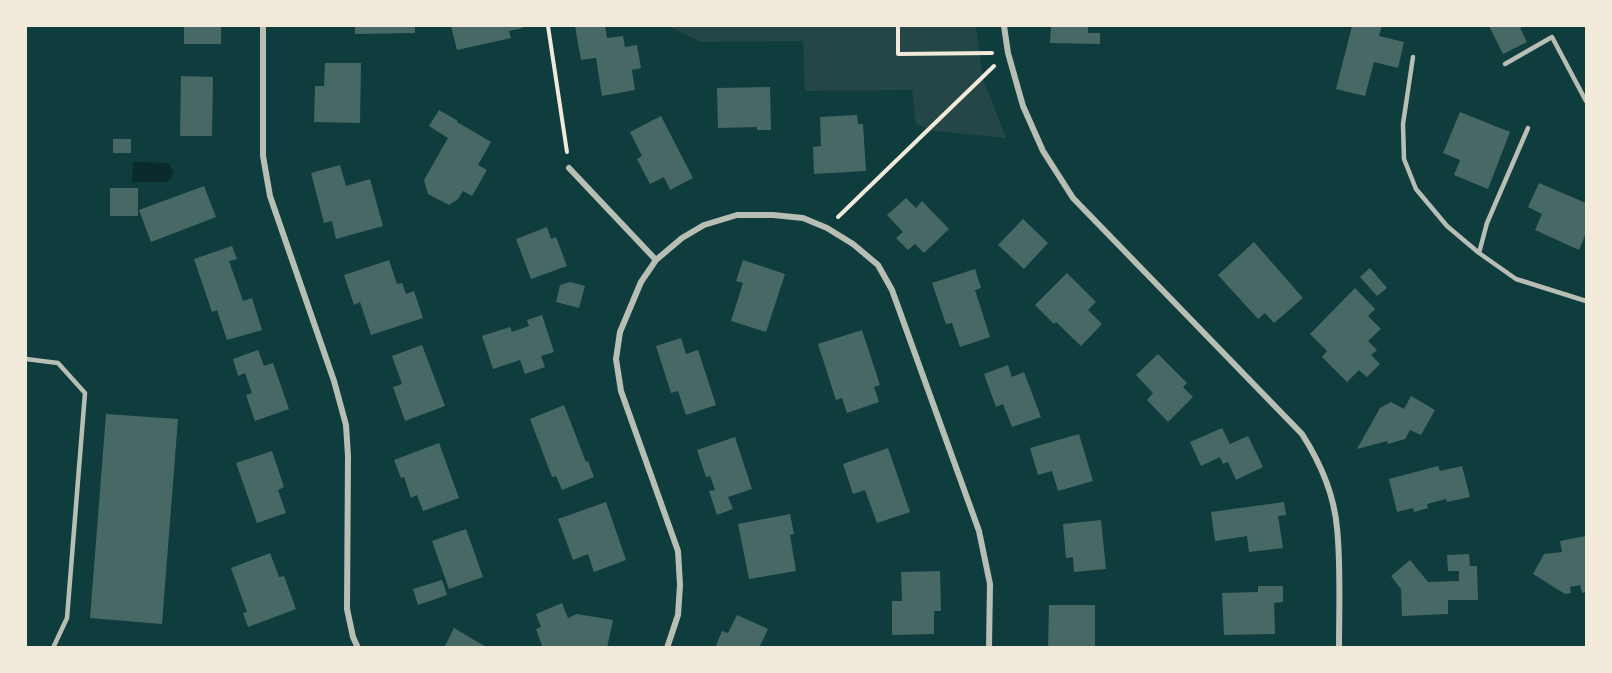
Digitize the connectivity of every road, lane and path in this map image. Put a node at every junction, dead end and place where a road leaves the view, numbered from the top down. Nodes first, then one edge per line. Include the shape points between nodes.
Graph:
1 (263, 26) edge
2 (548, 26) edge
3 (898, 26) edge
4 (1004, 26) edge
5 (1008, 52) junction
6 (1413, 57) dead end
7 (1505, 64) dead end
8 (1587, 101) edge
9 (1528, 128) dead end
10 (569, 168) joint
11 (827, 228) junction
12 (1479, 253) junction
13 (656, 261) junction
14 (1587, 301) edge
15 (26, 359) edge
16 (53, 648) edge
17 (358, 648) edge
18 (667, 648) edge
19 (989, 648) edge
20 (1339, 648) edge

1 - 17 street via 263,156 270,196 346,424 347,609
2 - 10 path
3 - 5 path via 898,54
4 - 5 street
5 - 11 path
5 - 20 street via 1023,106 1043,151 1073,198 1302,434 1314,454 1331,496 1337,527
6 - 12 lane via 1403,124 1404,159 1416,189 1447,226
7 - 8 lane via 1552,37
9 - 12 lane via 1487,223
10 - 13 street
11 - 13 street via 803,218 737,215 704,225
11 - 19 street via 878,266 892,290 979,531 990,584
12 - 14 lane via 1516,279
13 - 18 street via 641,282 623,325 616,359 621,392 678,551 678,615
15 - 16 lane via 58,363 85,393 67,618

